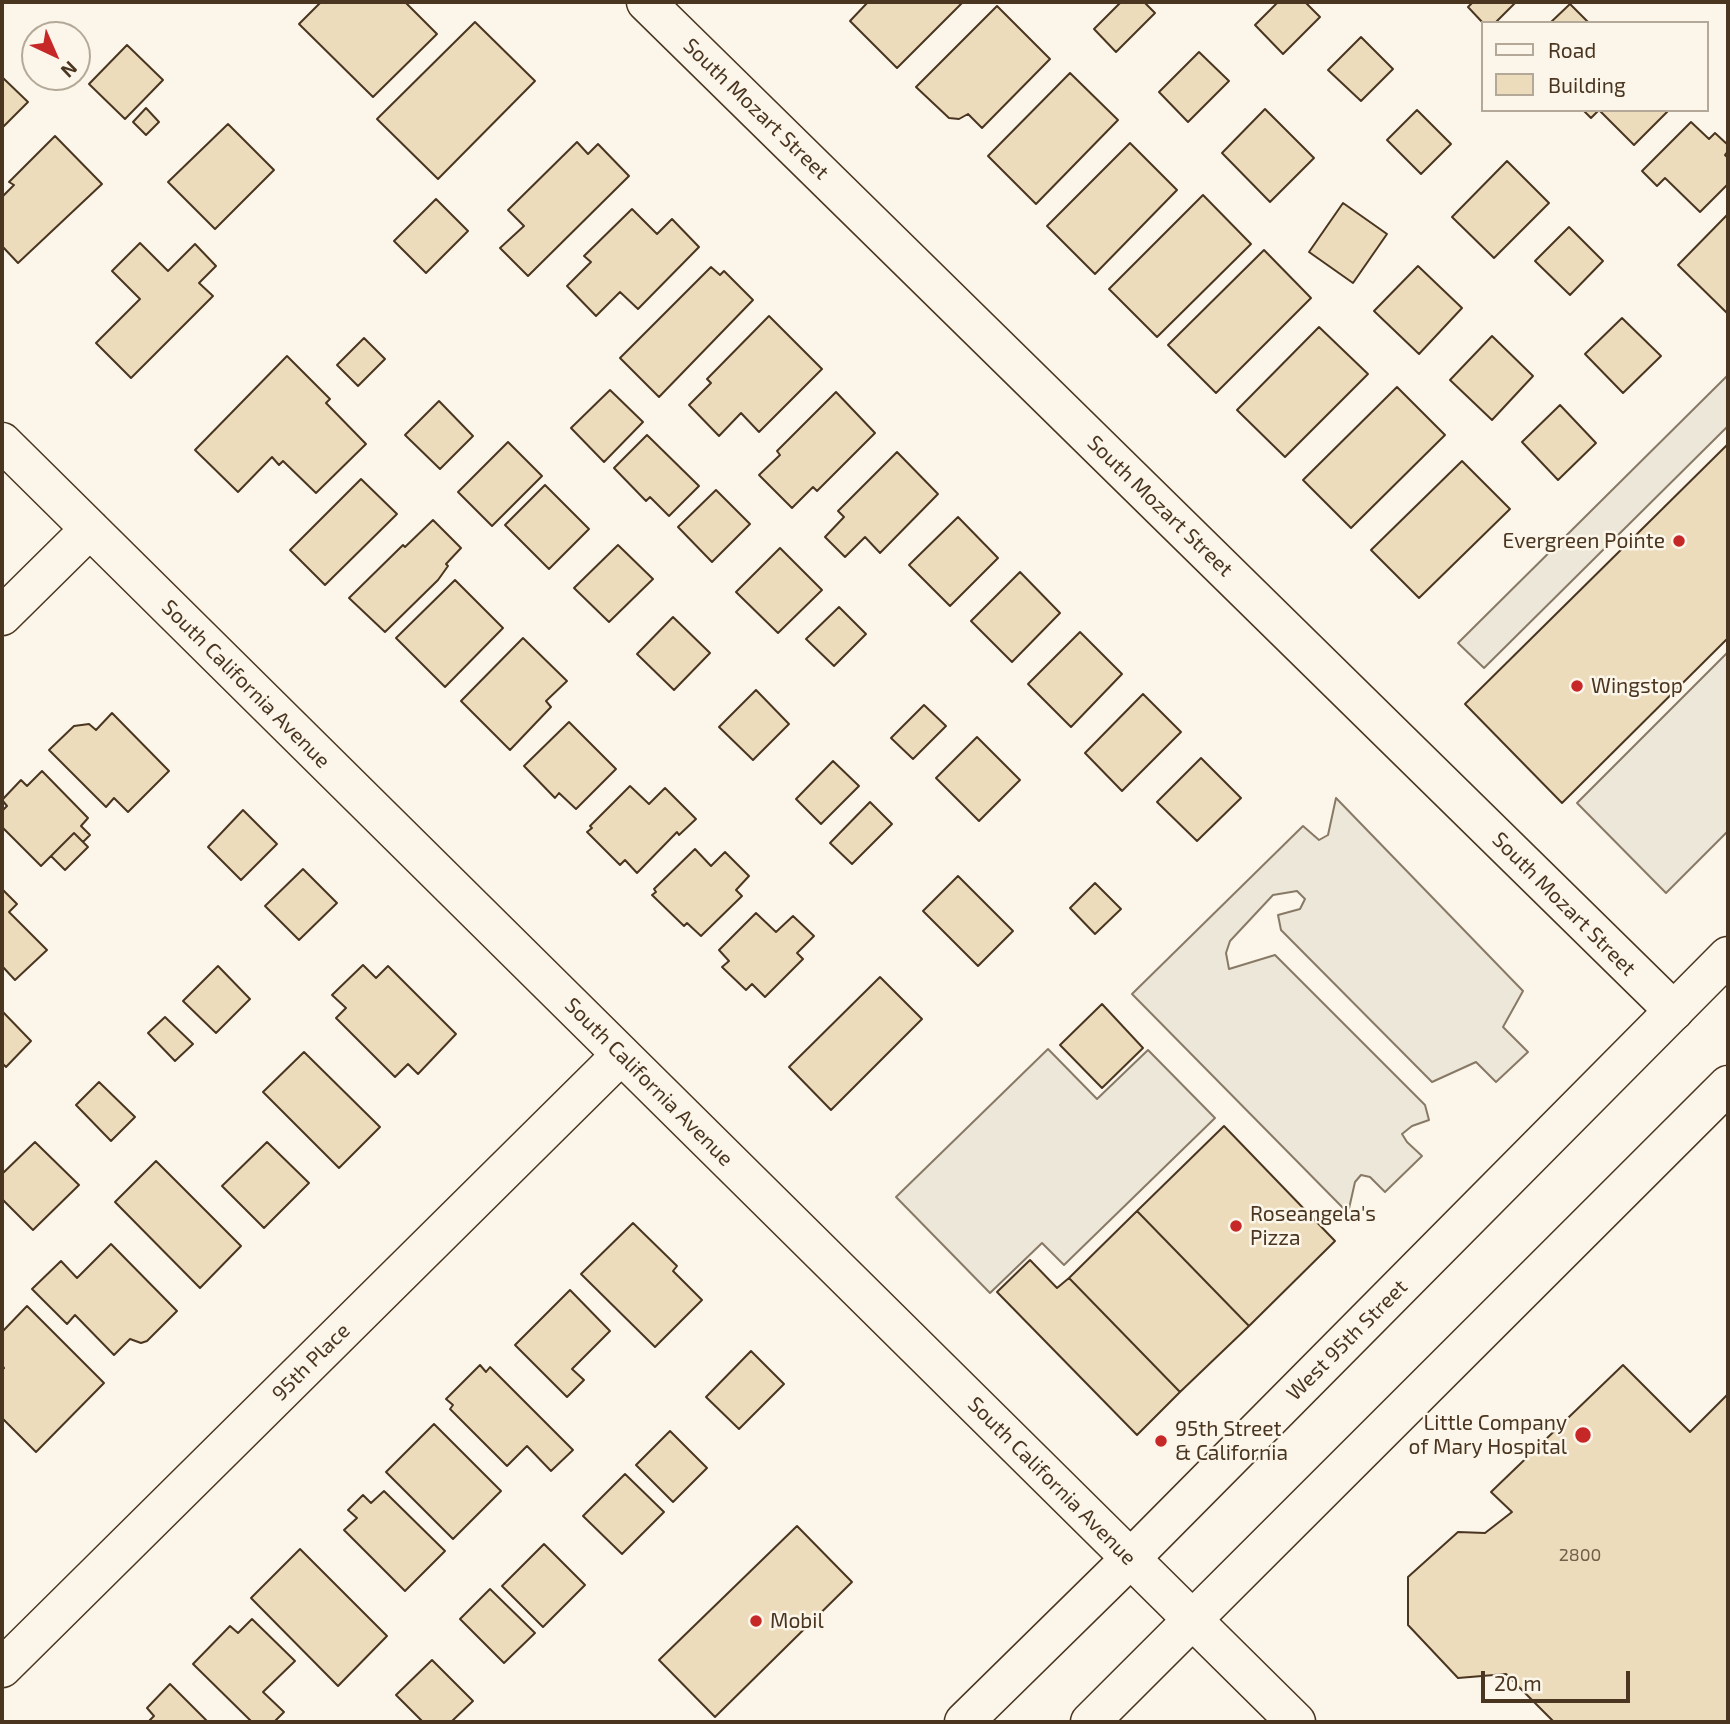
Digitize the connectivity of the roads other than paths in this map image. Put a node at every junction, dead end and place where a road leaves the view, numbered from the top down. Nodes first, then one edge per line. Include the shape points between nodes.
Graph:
1 (646, 2) edge
2 (2, 442) edge
3 (90, 529) junction
4 (2, 616) edge
5 (1728, 956) edge
6 (1674, 1011) junction
7 (621, 1055) junction
8 (1728, 1085) edge
9 (1131, 1559) junction
10 (1193, 1620) junction
11 (2, 1668) edge
12 (964, 1722) edge
13 (1090, 1722) edge
14 (1296, 1722) edge

1 - 6 street, South Mozart Street
2 - 3 street, South California Avenue
3 - 4 street
3 - 7 street, South California Avenue
5 - 6 street, West 95th Street
6 - 9 street, West 95th Street
7 - 9 street, South California Avenue
7 - 11 street, 95th Place
8 - 10 street
9 - 10 street, South California Avenue
9 - 12 street, West 95th Street
10 - 13 street
10 - 14 street, South California Avenue

